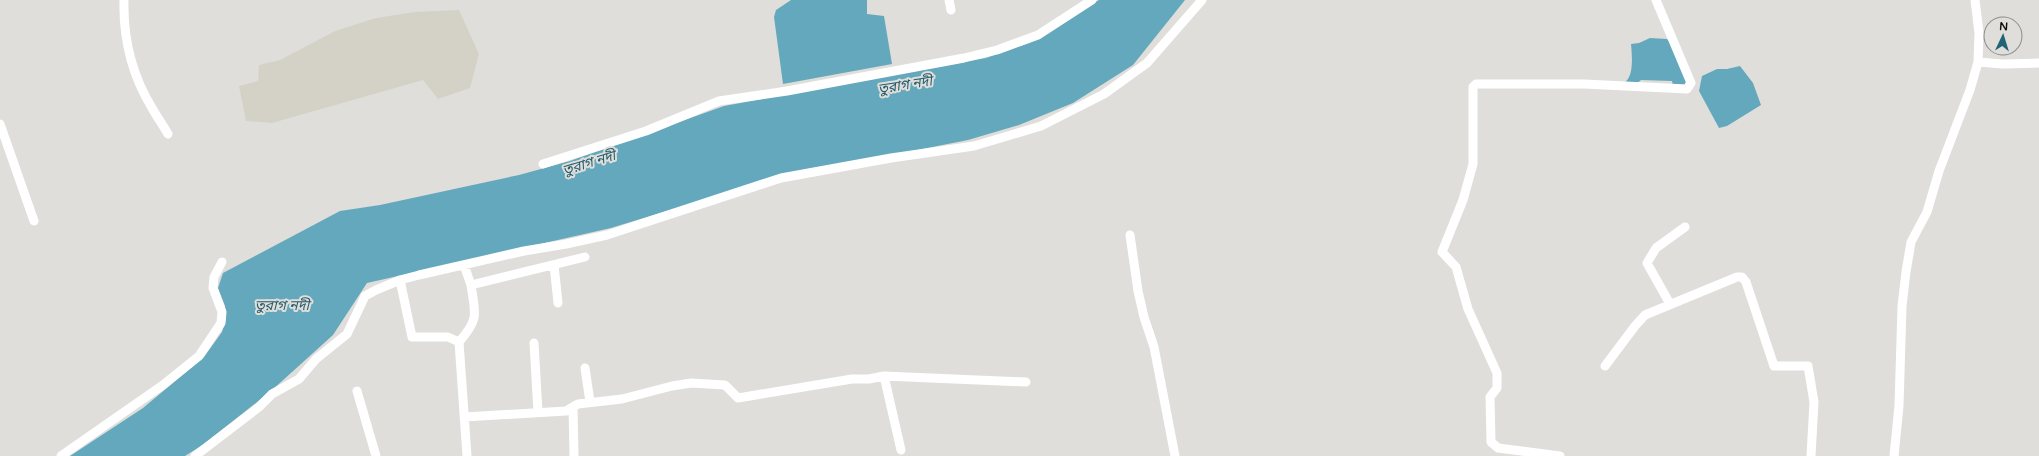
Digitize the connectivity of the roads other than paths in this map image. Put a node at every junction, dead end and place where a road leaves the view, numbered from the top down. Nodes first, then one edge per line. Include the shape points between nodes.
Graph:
1 (124, 0) edge
2 (949, 0) edge
3 (1092, 0) edge
4 (1202, 0) edge
5 (1656, 0) edge
6 (1975, 0) edge
7 (951, 10) dead end
8 (1978, 62) junction
9 (2039, 63) edge
10 (0, 124) edge
11 (168, 134) dead end
12 (543, 164) dead end
13 (34, 221) dead end
14 (1685, 227) dead end
15 (1130, 235) dead end
16 (585, 257) dead end
17 (222, 262) dead end
18 (554, 265) junction
19 (464, 266) junction
20 (400, 280) junction
21 (471, 285) junction
22 (558, 303) dead end
23 (1670, 304) junction
24 (458, 342) junction
25 (534, 343) dead end
26 (1605, 366) dead end
27 (585, 368) dead end
28 (884, 376) junction
29 (1026, 382) dead end
30 (357, 391) dead end
31 (590, 402) junction
32 (573, 407) junction
33 (538, 412) junction
34 (464, 417) junction
35 (901, 450) dead end
36 (61, 456) edge
37 (195, 456) edge
38 (376, 456) edge
39 (468, 456) edge
40 (574, 456) edge
41 (1175, 456) edge
42 (1560, 456) edge
43 (1811, 456) edge
44 (1894, 456) edge

1 - 11 street via 126,43 136,76
2 - 7 street
3 - 12 street via 1038,35 998,50 818,86 719,102 646,131
4 - 19 street via 1147,63 1104,94 1040,126 974,146 781,178 607,235
5 - 42 street via 1691,83 1686,89 1584,84 1473,86 1473,164 1463,200 1442,252 1456,267 1468,309 1497,373 1497,388 1490,397 1491,442 1498,448
6 - 8 street via 1979,33
8 - 9 street
8 - 44 street via 1965,104 1939,170 1928,212 1911,242 1902,306 1899,406
10 - 13 street
14 - 23 street via 1656,248 1647,263
15 - 41 street via 1138,291 1154,347
16 - 18 street
17 - 36 street via 214,277 213,288 222,312 220,323 199,356 151,394
18 - 21 street
18 - 22 street
19 - 20 street
19 - 21 street
20 - 24 street via 412,337 448,337
20 - 37 street via 365,296 347,334 316,359 299,378 272,394
21 - 24 street via 476,317 470,329
23 - 26 street via 1645,315
23 - 43 street via 1742,277 1746,282 1774,366 1808,366 1814,402
24 - 34 street
25 - 33 street
27 - 31 street
28 - 29 street
28 - 31 street via 738,398 725,385 691,383 622,399
28 - 35 street
30 - 38 street
31 - 32 street
32 - 33 street via 566,411
32 - 40 street
33 - 34 street
34 - 39 street

